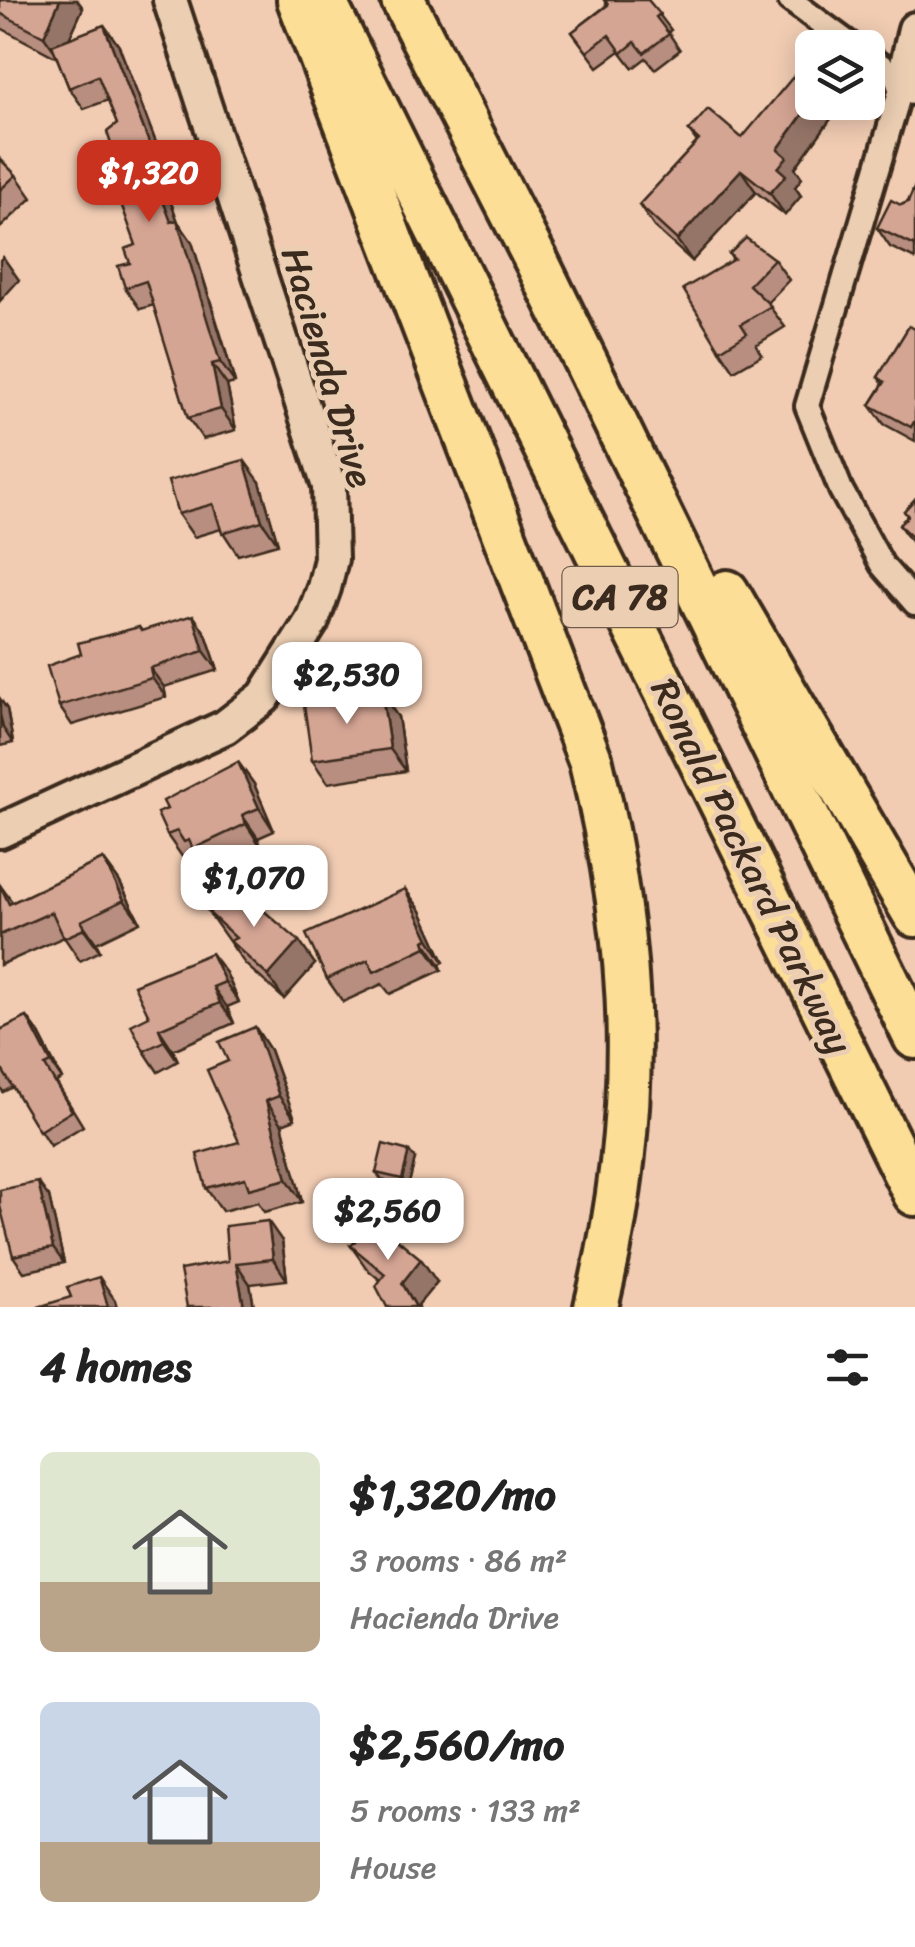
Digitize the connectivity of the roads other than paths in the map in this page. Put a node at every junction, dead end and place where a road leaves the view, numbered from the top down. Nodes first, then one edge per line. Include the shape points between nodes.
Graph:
1 (170, 0) edge
2 (299, 0) edge
3 (324, 0) edge
4 (403, 0) edge
5 (790, 0) edge
6 (915, 29) edge
7 (831, 30) edge
8 (885, 68) edge
9 (909, 85) edge
10 (537, 262) junction
11 (915, 603) edge
12 (0, 831) edge
13 (915, 915) edge
14 (915, 1037) edge
15 (915, 1194) edge
16 (596, 1307) edge

1 - 12 street, Hacienda Drive via 330,486 330,559 312,621 264,697 225,727
2 - 16 highway via 591,762 614,858 632,1016 630,1082
3 - 15 highway, Ronald Packard Parkway / CA 78
4 - 10 highway, Ronald Packard Parkway / CA 78
5 - 7 street
6 - 9 street
8 - 9 street
9 - 11 street via 807,406 840,490 882,565
10 - 13 highway
10 - 14 highway, Ronald Packard Parkway / CA 78

